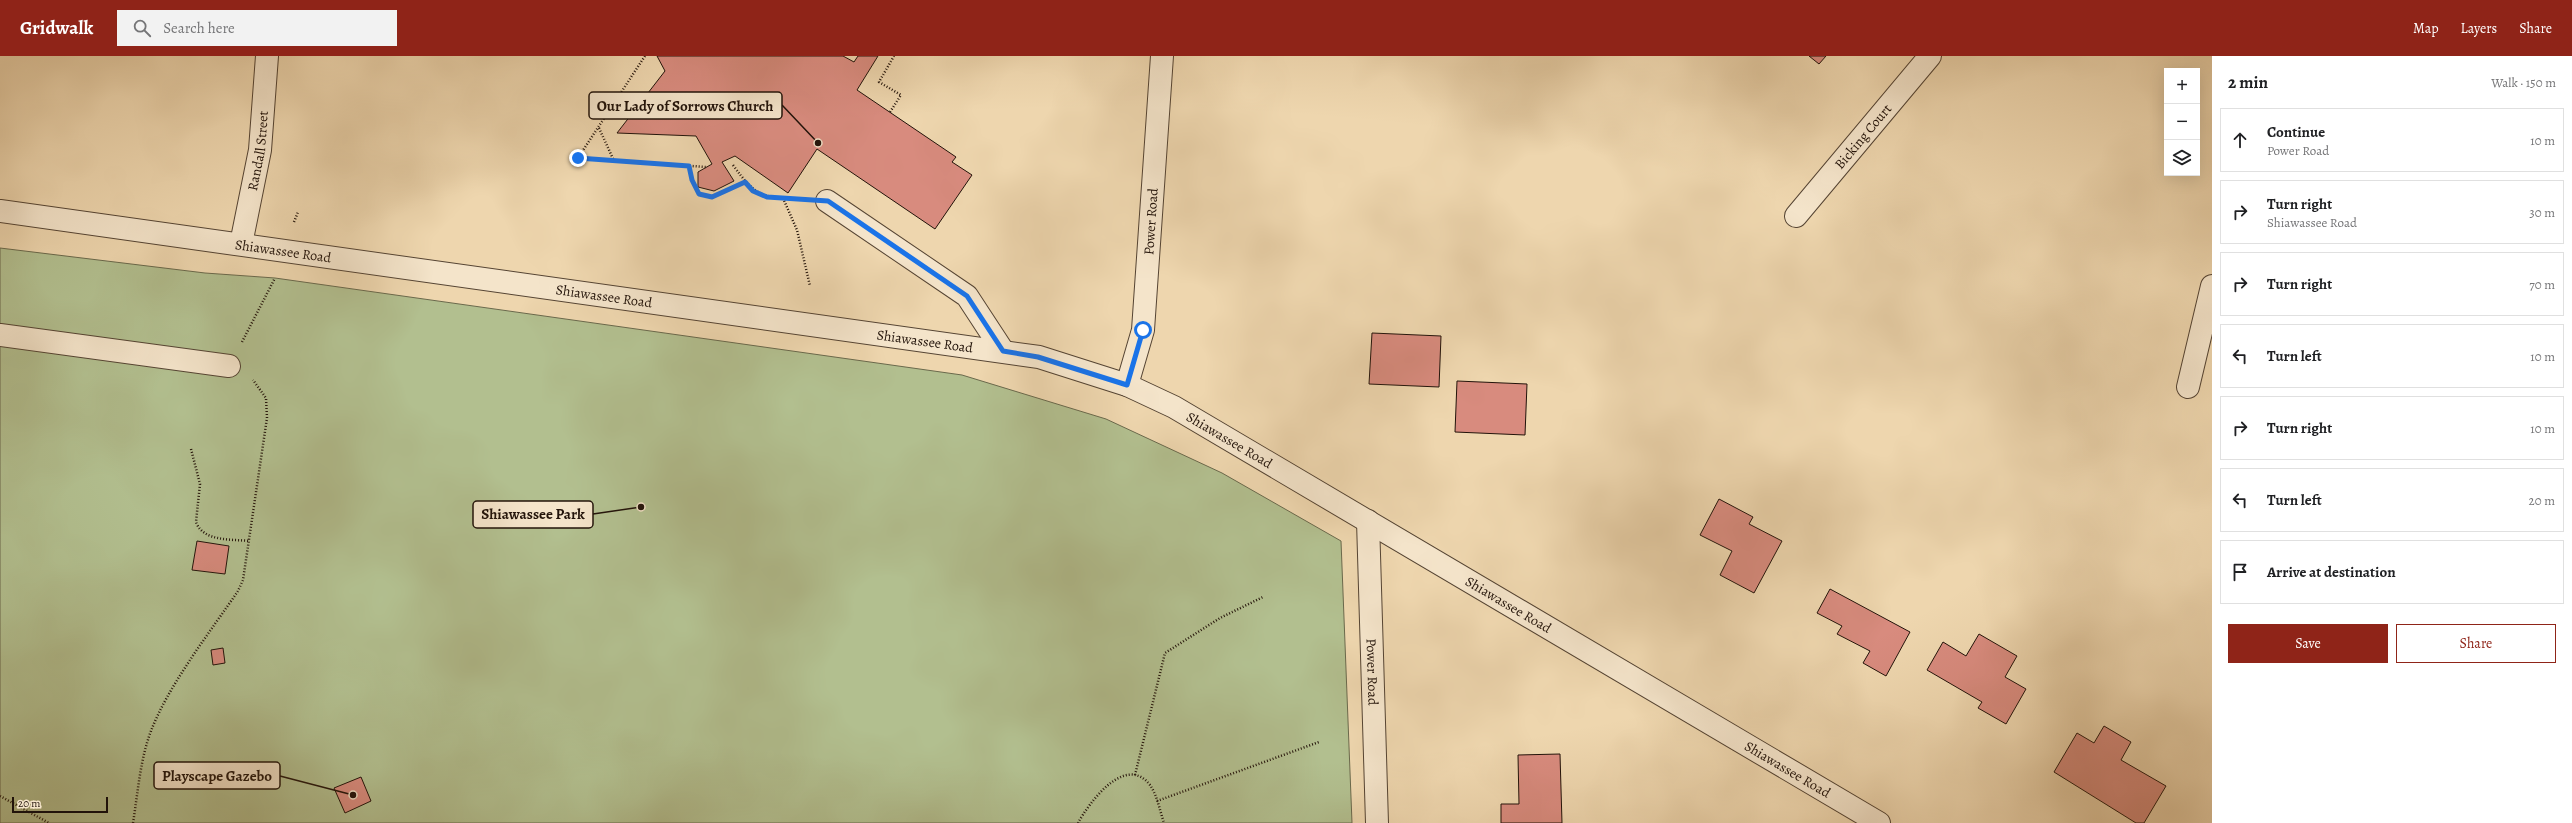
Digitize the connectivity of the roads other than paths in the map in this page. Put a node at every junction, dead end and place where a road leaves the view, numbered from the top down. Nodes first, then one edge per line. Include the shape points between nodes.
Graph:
1 (267, 56) edge
2 (1162, 56) edge
3 (1930, 56) edge
4 (828, 201) road end
5 (0, 211) edge
6 (1796, 216) dead end
7 (241, 244) junction
8 (2212, 286) edge
9 (0, 335) edge
10 (1003, 351) junction
11 (229, 366) road end
12 (1127, 385) junction
13 (2188, 388) dead end
14 (1368, 521) junction
15 (1377, 823) edge
16 (1879, 823) edge

1 - 7 street, Randall Street via 260,150
2 - 12 street, Power Road via 1143,330
3 - 6 street, Bicking Court
4 - 10 street via 967,296
5 - 7 street, Shiawassee Road via 115,229
7 - 10 street, Shiawassee Road
8 - 13 street
9 - 11 street
10 - 12 street, Shiawassee Road via 1038,357
12 - 14 street, Shiawassee Road via 1174,407
14 - 15 street, Power Road
14 - 16 street, Shiawassee Road

